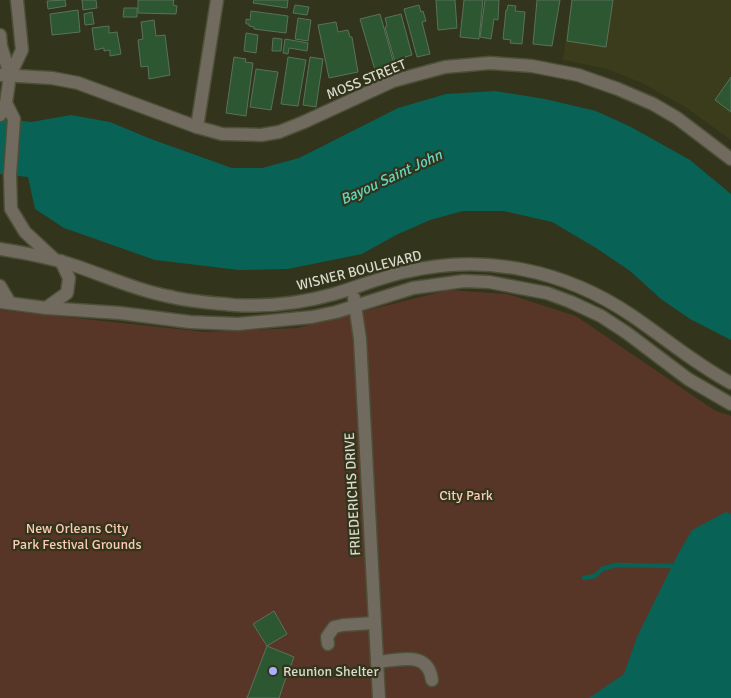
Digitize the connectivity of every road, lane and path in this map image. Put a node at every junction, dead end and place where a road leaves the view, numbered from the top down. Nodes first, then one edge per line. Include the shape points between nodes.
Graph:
1 (17, 0) edge
2 (217, 0) edge
3 (0, 36) edge
4 (5, 75) edge
5 (6, 103) junction
6 (0, 115) edge
7 (197, 127) junction
8 (731, 159) edge
9 (0, 249) edge
10 (58, 261) junction
11 (0, 286) edge
12 (352, 288) junction
13 (5, 302) edge
14 (356, 306) junction
15 (46, 308) junction
16 (731, 384) edge
17 (731, 404) edge
18 (374, 623) junction
19 (328, 644) dead end
20 (377, 662) junction
21 (432, 680) dead end
22 (379, 698) edge

1 - 4 street via 22,50
2 - 7 street
3 - 4 street
4 - 5 street
4 - 7 street, MOSS STREET via 78,83
5 - 6 street
5 - 10 street via 14,119 11,209 25,232
7 - 8 street, MOSS STREET via 222,134 279,132 393,81 444,66 490,63 532,66 578,75 618,89 677,118
9 - 10 street, WISNER BOULEVARD
10 - 12 street, WISNER BOULEVARD via 142,290 209,302 256,306 307,300
10 - 15 street via 69,278 67,293
11 - 13 street
12 - 14 street, FRIEDERICHS DRIVE
12 - 16 street, WISNER BOULEVARD via 404,272 447,265 482,264 534,271 560,278 610,302 694,362
13 - 15 street
14 - 15 street via 312,317 238,324
14 - 17 street via 413,288 464,281 490,282 547,294 601,316 688,380
14 - 18 street, FRIEDERICHS DRIVE
18 - 19 street via 334,627 327,637
18 - 20 street, FRIEDERICHS DRIVE
20 - 21 street via 418,659 426,663
20 - 22 street, FRIEDERICHS DRIVE

